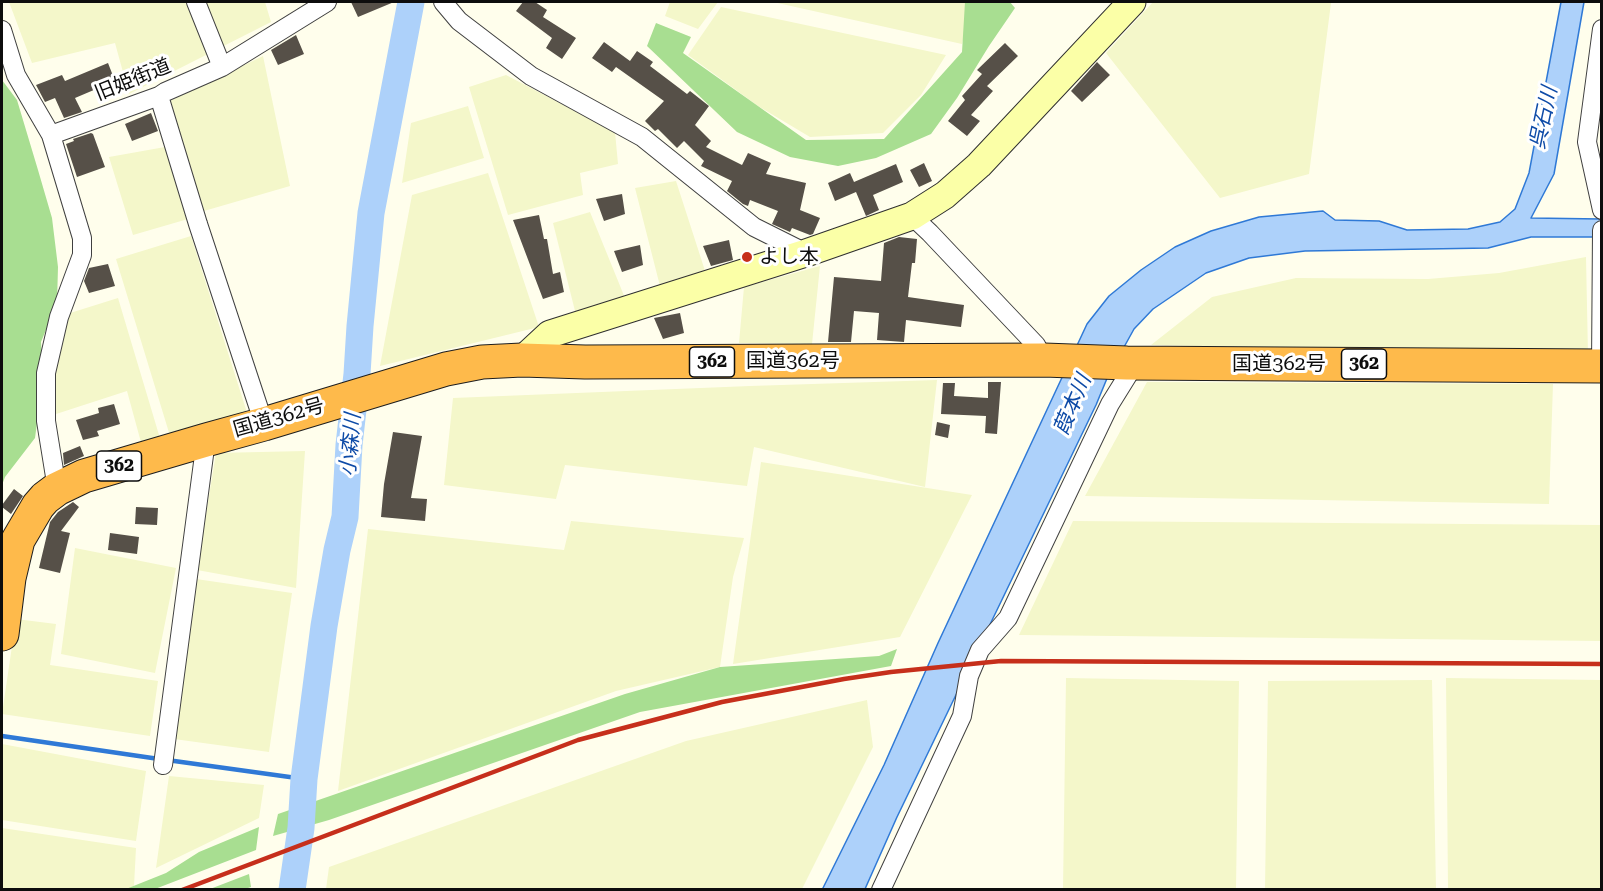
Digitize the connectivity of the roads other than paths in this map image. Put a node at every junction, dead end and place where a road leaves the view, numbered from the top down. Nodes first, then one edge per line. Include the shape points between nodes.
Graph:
1 (196, 2) edge
2 (327, 2) edge
3 (443, 2) edge
4 (1132, 2) edge
5 (1602, 29) edge
6 (2, 30) edge
7 (222, 67) junction
8 (159, 96) junction
9 (51, 135) junction
10 (1601, 209) edge
11 (912, 216) junction
12 (1602, 230) edge
13 (1601, 244) edge
14 (806, 253) junction
15 (522, 360) junction
16 (1050, 361) junction
17 (1129, 363) junction
18 (1601, 366) edge
19 (264, 424) junction
20 (206, 440) junction
21 (57, 489) junction
22 (2, 634) edge
23 (164, 758) dead end
24 (881, 890) edge

1 - 7 street
2 - 7 street, 旧姫街道
3 - 14 street via 459,21 531,76 642,137 754,227
4 - 11 street via 979,165 945,195
5 - 10 street via 1587,142
6 - 9 street via 16,75
7 - 8 street, 旧姫街道
8 - 9 street, 旧姫街道
8 - 19 street
9 - 21 street via 82,238 82,255 59,317 46,373 46,421
11 - 14 street
11 - 16 street
12 - 13 street
13 - 18 street
14 - 15 street via 550,334
15 - 16 highway, 国道362号 / 362
15 - 19 highway, 国道362号 / 362 via 446,369
16 - 17 highway, 国道362号 / 362
17 - 18 highway, 国道362号 / 362
17 - 24 street via 1128,375 1110,404 1008,618 980,650 969,676 962,716
19 - 20 highway, 国道362号 / 362
20 - 21 highway, 国道362号 / 362 via 84,476
20 - 23 street
21 - 22 highway, 国道362号 / 362 via 11,537

